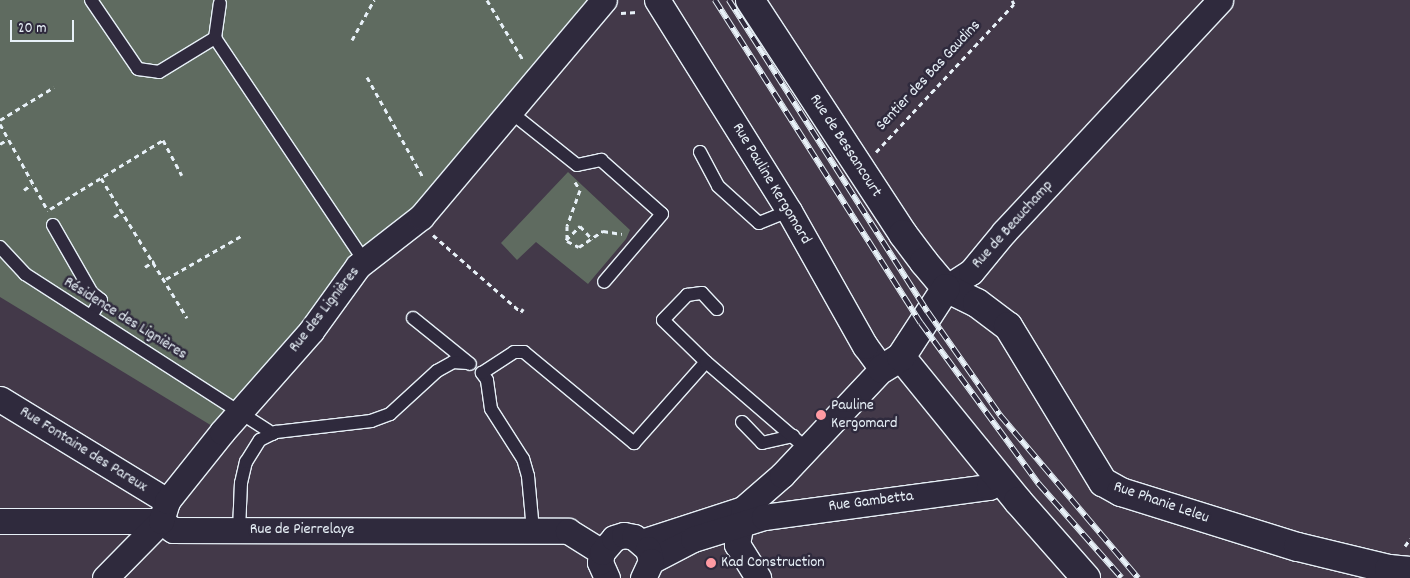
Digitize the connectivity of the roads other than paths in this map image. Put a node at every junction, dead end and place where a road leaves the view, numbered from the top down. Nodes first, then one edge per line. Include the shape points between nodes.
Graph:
1 (91, 0) edge
2 (604, 0) edge
3 (657, 0) edge
4 (750, 0) edge
5 (1220, 0) edge
6 (221, 1) edge
7 (215, 38) junction
8 (508, 110) junction
9 (700, 152) dead end
10 (789, 211) junction
11 (53, 225) dead end
12 (0, 246) edge
13 (358, 266) junction
14 (604, 282) dead end
15 (946, 288) junction
16 (717, 309) dead end
17 (91, 316) junction
18 (413, 318) dead end
19 (706, 362) junction
20 (468, 363) junction
21 (892, 363) junction
22 (482, 373) junction
23 (0, 399) edge
24 (240, 410) junction
25 (742, 422) dead end
26 (273, 434) junction
27 (800, 442) junction
28 (782, 475) junction
29 (1000, 480) junction
30 (164, 511) junction
31 (805, 511) junction
32 (742, 516) junction
33 (0, 521) edge
34 (238, 530) junction
35 (533, 530) junction
36 (602, 552) junction
37 (645, 560) edge
38 (1410, 571) edge
39 (105, 578) edge
40 (607, 578) edge
41 (758, 578) edge
42 (1086, 578) edge

1 - 7 lane via 138,69 159,72
2 - 8 street, Rue des Lignières
3 - 10 street, Rue Pauline Kergomard
4 - 15 street, Rue de Bessancourt via 902,234
5 - 15 street, Rue de Beauchamp via 1004,232 971,272
6 - 7 lane
7 - 13 lane via 362,258
8 - 13 street, Rue des Lignières via 421,216
8 - 14 lane via 576,165 601,160 662,214
9 - 10 lane via 718,186 759,223
10 - 21 street, Rue Pauline Kergomard via 865,346
11 - 17 lane via 92,293 101,300
12 - 17 lane, Résidence des Lignières via 25,274
13 - 24 street, Rue des Lignières via 311,331
15 - 21 street, Rue de Beauchamp
15 - 38 street, Rue Phanie Leleu via 977,303 1008,326 1103,482 1121,492 1298,547
16 - 19 lane via 702,294 687,295 663,320
17 - 24 lane, Résidence des Lignières
18 - 20 lane
19 - 22 lane via 634,444 524,352 514,352
19 - 27 lane
20 - 22 lane
20 - 26 lane via 453,362 437,371 390,414
21 - 27 street, Rue de Beauchamp
21 - 29 street
22 - 35 lane via 487,380 491,409 523,459 528,476
23 - 30 street, Rue Fontaine des Pareux
24 - 26 lane, Résidence des Lignières
24 - 30 street, Rue des Lignières
25 - 27 lane via 762,443
26 - 34 lane via 260,440 246,462 241,483
27 - 28 street, Rue de Beauchamp
28 - 31 street via 778,495 784,504
28 - 32 street, Rue de Beauchamp
29 - 31 street, Rue Gambetta via 989,487
29 - 42 street
30 - 33 street, Rue de Pierrelaye
30 - 34 street, Rue de Pierrelaye via 173,530
30 - 39 street, Rue des Lignières
31 - 32 street, Rue Gambetta
32 - 37 street, Rue de Beauchamp
32 - 41 street via 737,544
34 - 35 street, Rue de Pierrelaye
35 - 36 street, Rue de Pierrelaye via 568,531
36 - 37 street via 614,538 624,535
36 - 40 street via 600,562

